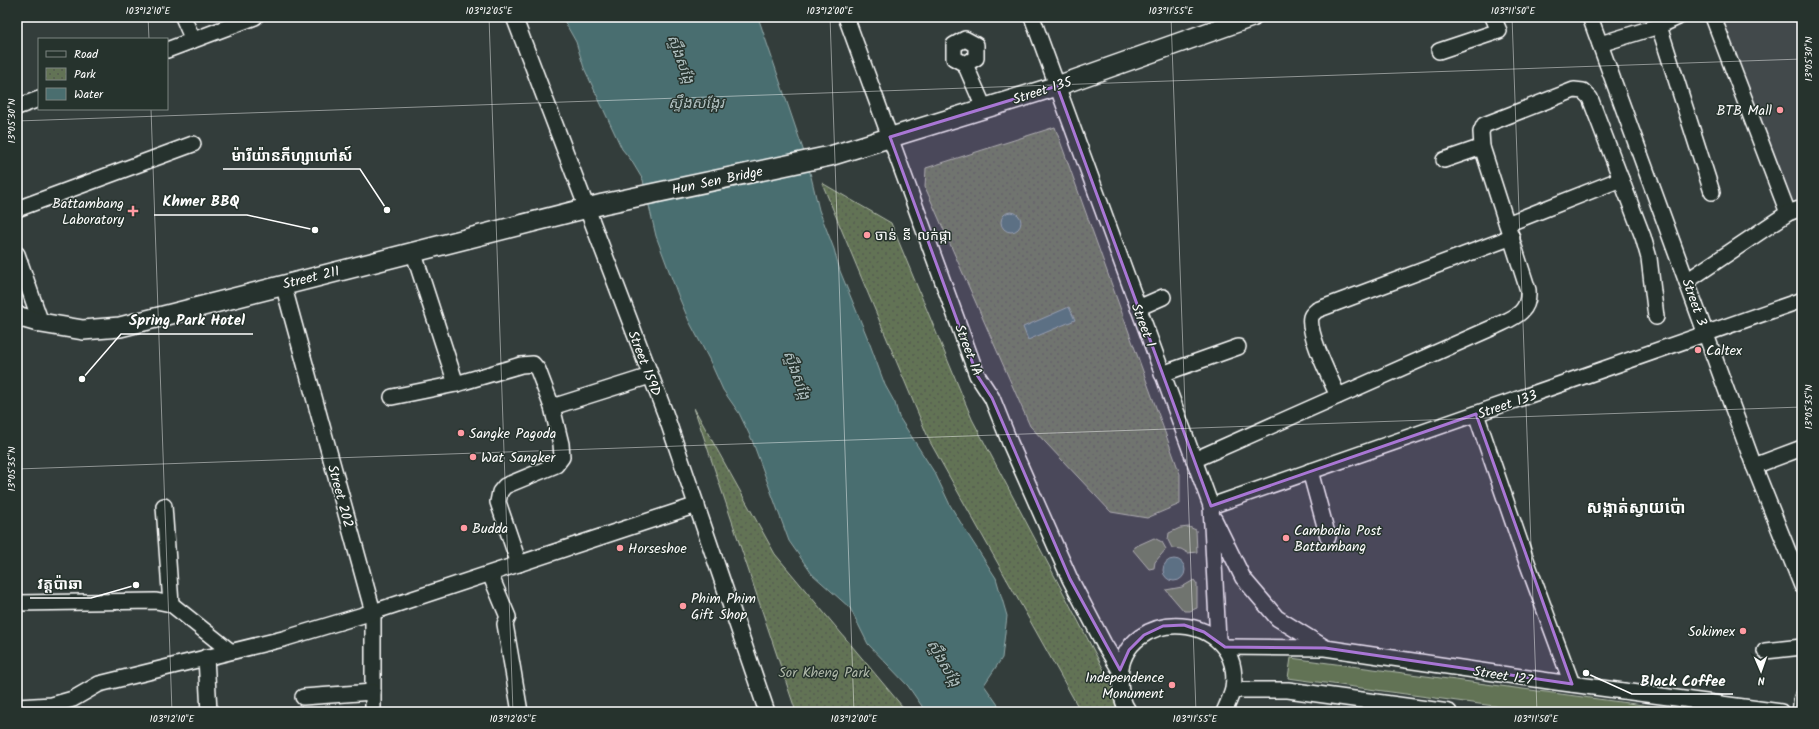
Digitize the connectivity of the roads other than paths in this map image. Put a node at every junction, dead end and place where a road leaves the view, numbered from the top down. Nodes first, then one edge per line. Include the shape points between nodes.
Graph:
1 (183, 17) edge
2 (255, 17) edge
3 (514, 17) edge
4 (846, 17) edge
5 (1032, 17) edge
6 (1252, 17) edge
7 (1493, 17) edge
8 (1590, 17) edge
9 (1678, 17) edge
10 (1714, 17) edge
11 (1659, 26) junction
12 (193, 40) junction
13 (1600, 44) junction
14 (168, 50) edge
15 (1439, 51) dead end
16 (965, 64) dead end
17 (1057, 86) junction
18 (38, 99) edge
19 (17, 107) edge
20 (984, 108) junction
21 (890, 137) junction
22 (193, 144) dead end
23 (1482, 147) junction
24 (830, 156) joint
25 (1444, 160) dead end
26 (1621, 179) junction
27 (1712, 192) dead end
28 (595, 206) junction
29 (1802, 208) edge
30 (17, 209) edge
31 (1788, 213) junction
32 (1509, 230) junction
33 (413, 251) junction
34 (17, 254) edge
35 (1687, 281) junction
36 (283, 284) junction
37 (1163, 297) dead end
38 (1802, 300) edge
39 (1138, 308) junction
40 (17, 316) edge
41 (1656, 317) dead end
42 (41, 323) junction
43 (1706, 334) junction
44 (1238, 347) dead end
45 (1162, 374) junction
46 (650, 376) junction
47 (456, 384) junction
48 (1338, 396) junction
49 (392, 397) dead end
50 (552, 407) junction
51 (1476, 414) junction
52 (1802, 448) edge
53 (1194, 460) junction
54 (1754, 466) junction
55 (1310, 472) junction
56 (697, 505) junction
57 (164, 506) dead end
58 (1211, 510) junction
59 (1328, 537) dead end
60 (519, 564) junction
61 (490, 574) junction
62 (1802, 586) edge
63 (17, 603) edge
64 (171, 604) junction
65 (373, 612) junction
66 (1222, 644) junction
67 (1802, 647) edge
68 (1325, 648) junction
69 (230, 651) junction
70 (1765, 651) dead end
71 (206, 657) junction
72 (1120, 670) junction
73 (1572, 684) junction
74 (1233, 690) junction
75 (373, 692) junction
76 (303, 697) dead end
77 (1802, 697) edge
78 (1360, 706) edge
79 (17, 707) edge
80 (209, 712) edge
81 (373, 712) edge
82 (520, 712) edge
83 (767, 712) edge
84 (1129, 712) edge
85 (1224, 712) edge
86 (1449, 712) edge
87 (1781, 712) edge
88 (1800, 712) edge

1 - 12 street
2 - 12 street
3 - 28 street, Street 159D
4 - 21 street, Street 1A
5 - 17 street, Street 1
6 - 17 main road, Street 135
7 - 15 street via 1499,32
8 - 13 street, Street 3
9 - 11 street
10 - 31 street
11 - 13 street
11 - 27 street
12 - 14 street
13 - 35 street, Street 3
16 - 20 street
17 - 20 main road, Street 135
17 - 39 street, Street 1
18 - 19 street
20 - 21 main road, Street 135
21 - 24 main road, Street 135
21 - 72 street, Street 1A via 977,375 992,398 1070,579
22 - 30 street
23 - 25 street
23 - 26 street via 1481,132 1484,125 1574,90 1583,91 1590,98
23 - 32 street
24 - 28 main road, Hun Sen Bridge
26 - 32 street
26 - 41 street via 1647,251
28 - 33 main road, Street 211
28 - 46 street, Street 159D
29 - 31 street
31 - 35 street
32 - 48 street via 1528,290 1529,300 1525,309 1494,327
32 - 48 street via 1317,310 1311,316 1310,323 1316,345
33 - 36 main road, Street 211
33 - 47 street
34 - 42 street
35 - 43 street, Street 3
36 - 42 main road, Street 211 via 120,327 83,330
36 - 65 street, Street 202
37 - 39 street
38 - 43 street, Street 133
39 - 45 street, Street 1
40 - 42 main road, Street 211
43 - 51 street, Street 133
43 - 54 street, Street 3
44 - 45 street
45 - 53 street, Street 1
46 - 50 street
46 - 56 street, Street 159D
47 - 49 street
47 - 50 street via 521,365 533,364 538,370
48 - 53 street
50 - 60 street via 562,457 556,465 505,486 500,492 498,502
51 - 55 street, Street 133
51 - 73 street
52 - 54 street
53 - 58 street, Street 1
54 - 62 street, Street 3
55 - 58 street, Street 133
55 - 59 street
56 - 60 street
56 - 83 street, Street 159D
57 - 64 street
58 - 66 street, Street 1
58 - 68 street via 1243,578 1277,618
60 - 61 street
61 - 65 street
61 - 82 street via 508,617 505,624
63 - 64 street via 156,601
64 - 69 street
65 - 69 street via 283,639
65 - 75 street, Street 202
66 - 68 street, Street 127
66 - 72 street via 1204,632 1184,625 1163,626 1144,635 1129,650
66 - 74 street, Street 1 via 1232,673
67 - 70 street
68 - 73 street, Street 127
69 - 71 street
71 - 79 street via 99,684 73,699 52,705
71 - 80 street
72 - 84 street via 1120,691
73 - 87 street, Street 127
74 - 78 street via 1288,690
74 - 85 street
75 - 76 street
75 - 81 street, Street 202
77 - 88 street
78 - 86 street

